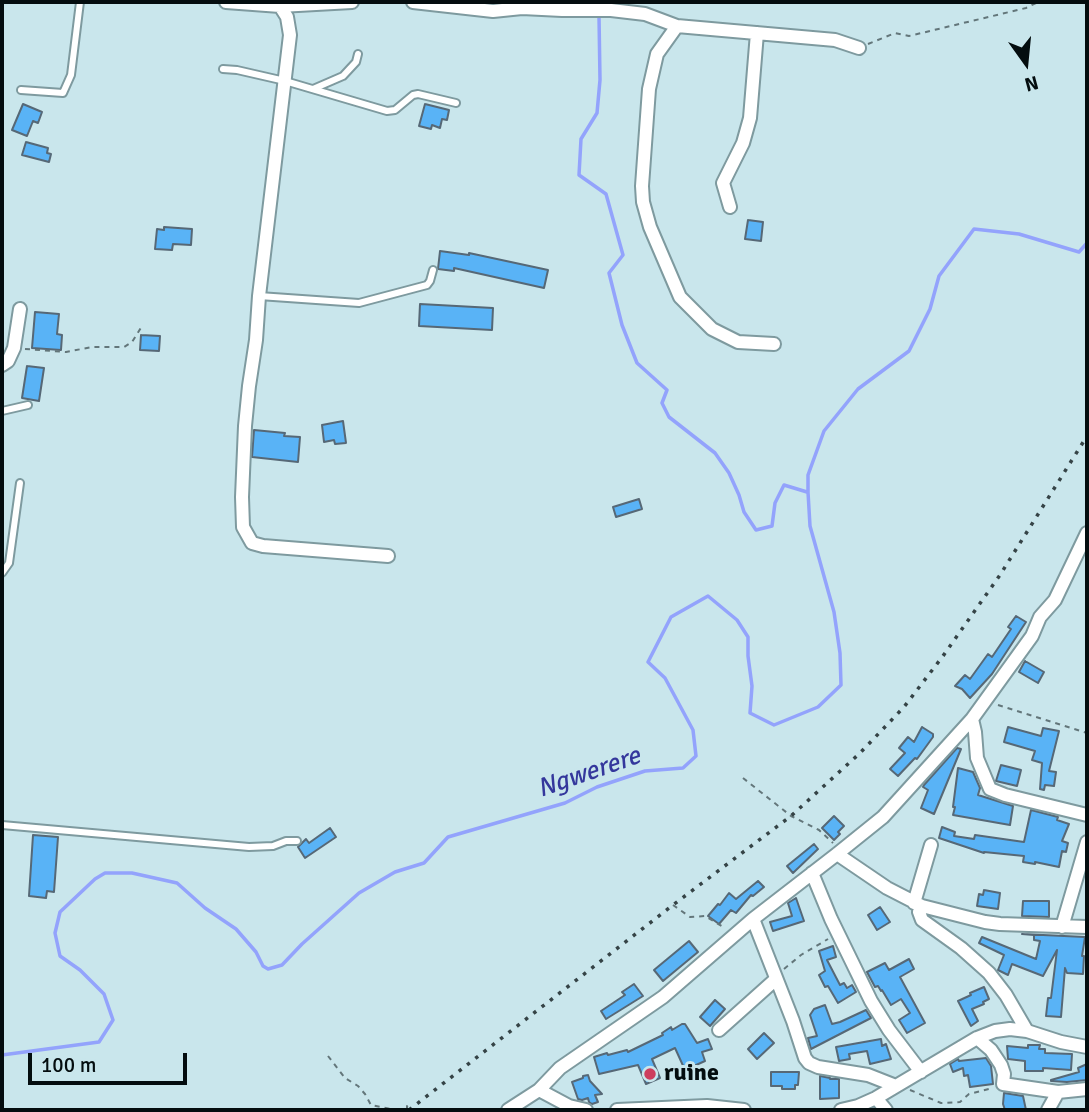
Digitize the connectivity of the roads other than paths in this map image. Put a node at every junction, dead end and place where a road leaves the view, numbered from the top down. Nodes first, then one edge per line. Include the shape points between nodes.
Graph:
1 (80, 2) edge
2 (226, 2) edge
3 (352, 2) edge
4 (413, 2) edge
5 (643, 2) edge
6 (280, 6) junction
7 (630, 12) junction
8 (677, 26) junction
9 (757, 33) junction
10 (859, 48) road end
11 (358, 54) dead end
12 (223, 69) dead end
13 (285, 81) junction
14 (313, 89) junction
15 (21, 90) dead end
16 (456, 103) dead end
17 (730, 207) dead end
18 (433, 270) dead end
19 (259, 296) junction
20 (20, 309) dead end
21 (774, 344) dead end
22 (2, 365) edge
23 (28, 405) dead end
24 (2, 411) edge
25 (20, 484) dead end
26 (1087, 533) edge
27 (388, 556) dead end
28 (2, 572) edge
29 (972, 719) junction
30 (1087, 815) edge
31 (2, 825) edge
32 (297, 841) dead end
33 (1087, 842) edge
34 (932, 845) dead end
35 (840, 853) junction
36 (812, 873) junction
37 (918, 904) junction
38 (753, 919) junction
39 (1062, 927) junction
40 (1087, 927) edge
41 (775, 979) junction
42 (719, 1030) dead end
43 (1027, 1031) junction
44 (977, 1038) junction
45 (1087, 1047) edge
46 (921, 1072) junction
47 (895, 1086) junction
48 (1087, 1089) edge
49 (539, 1090) junction
50 (1058, 1092) junction
51 (876, 1098) junction
52 (508, 1110) edge
53 (586, 1110) edge
54 (617, 1110) edge
55 (744, 1110) edge
56 (841, 1110) edge
57 (886, 1110) edge
58 (1048, 1110) edge

1 - 15 lane via 71,75 63,93
2 - 6 street
3 - 6 street
4 - 7 street via 493,11
5 - 7 street
6 - 13 street via 290,35
7 - 8 street
8 - 9 street
8 - 21 street via 657,54 649,89 642,186 650,227 680,297 712,329 738,342
9 - 10 street via 835,40
9 - 17 street via 750,118 723,183
11 - 14 lane via 343,76
12 - 13 lane
13 - 14 lane
13 - 19 street
14 - 16 lane via 387,111 418,94
18 - 19 lane via 427,285 359,303
19 - 27 street via 245,426 243,527 252,543 263,546
20 - 22 street via 14,348
23 - 24 lane
25 - 28 lane via 9,563
26 - 29 street via 1055,600
29 - 30 street via 977,758 990,789
29 - 35 street via 883,817
31 - 32 lane via 250,847
33 - 39 street
34 - 37 street
35 - 36 street
35 - 37 street via 866,875
36 - 38 street
36 - 46 street via 877,1012
37 - 39 street via 985,922
37 - 43 street via 922,920 989,973
38 - 41 street
38 - 49 street via 663,998 560,1068
39 - 40 street
41 - 42 street
41 - 47 street via 809,1063 868,1075
43 - 44 street via 995,1031
43 - 45 street
44 - 46 street
44 - 50 street via 1001,1065 1003,1084
46 - 47 street
47 - 51 street
48 - 50 street
49 - 52 street
49 - 53 street
50 - 58 street
51 - 56 street
51 - 57 street
54 - 55 street via 707,1106

